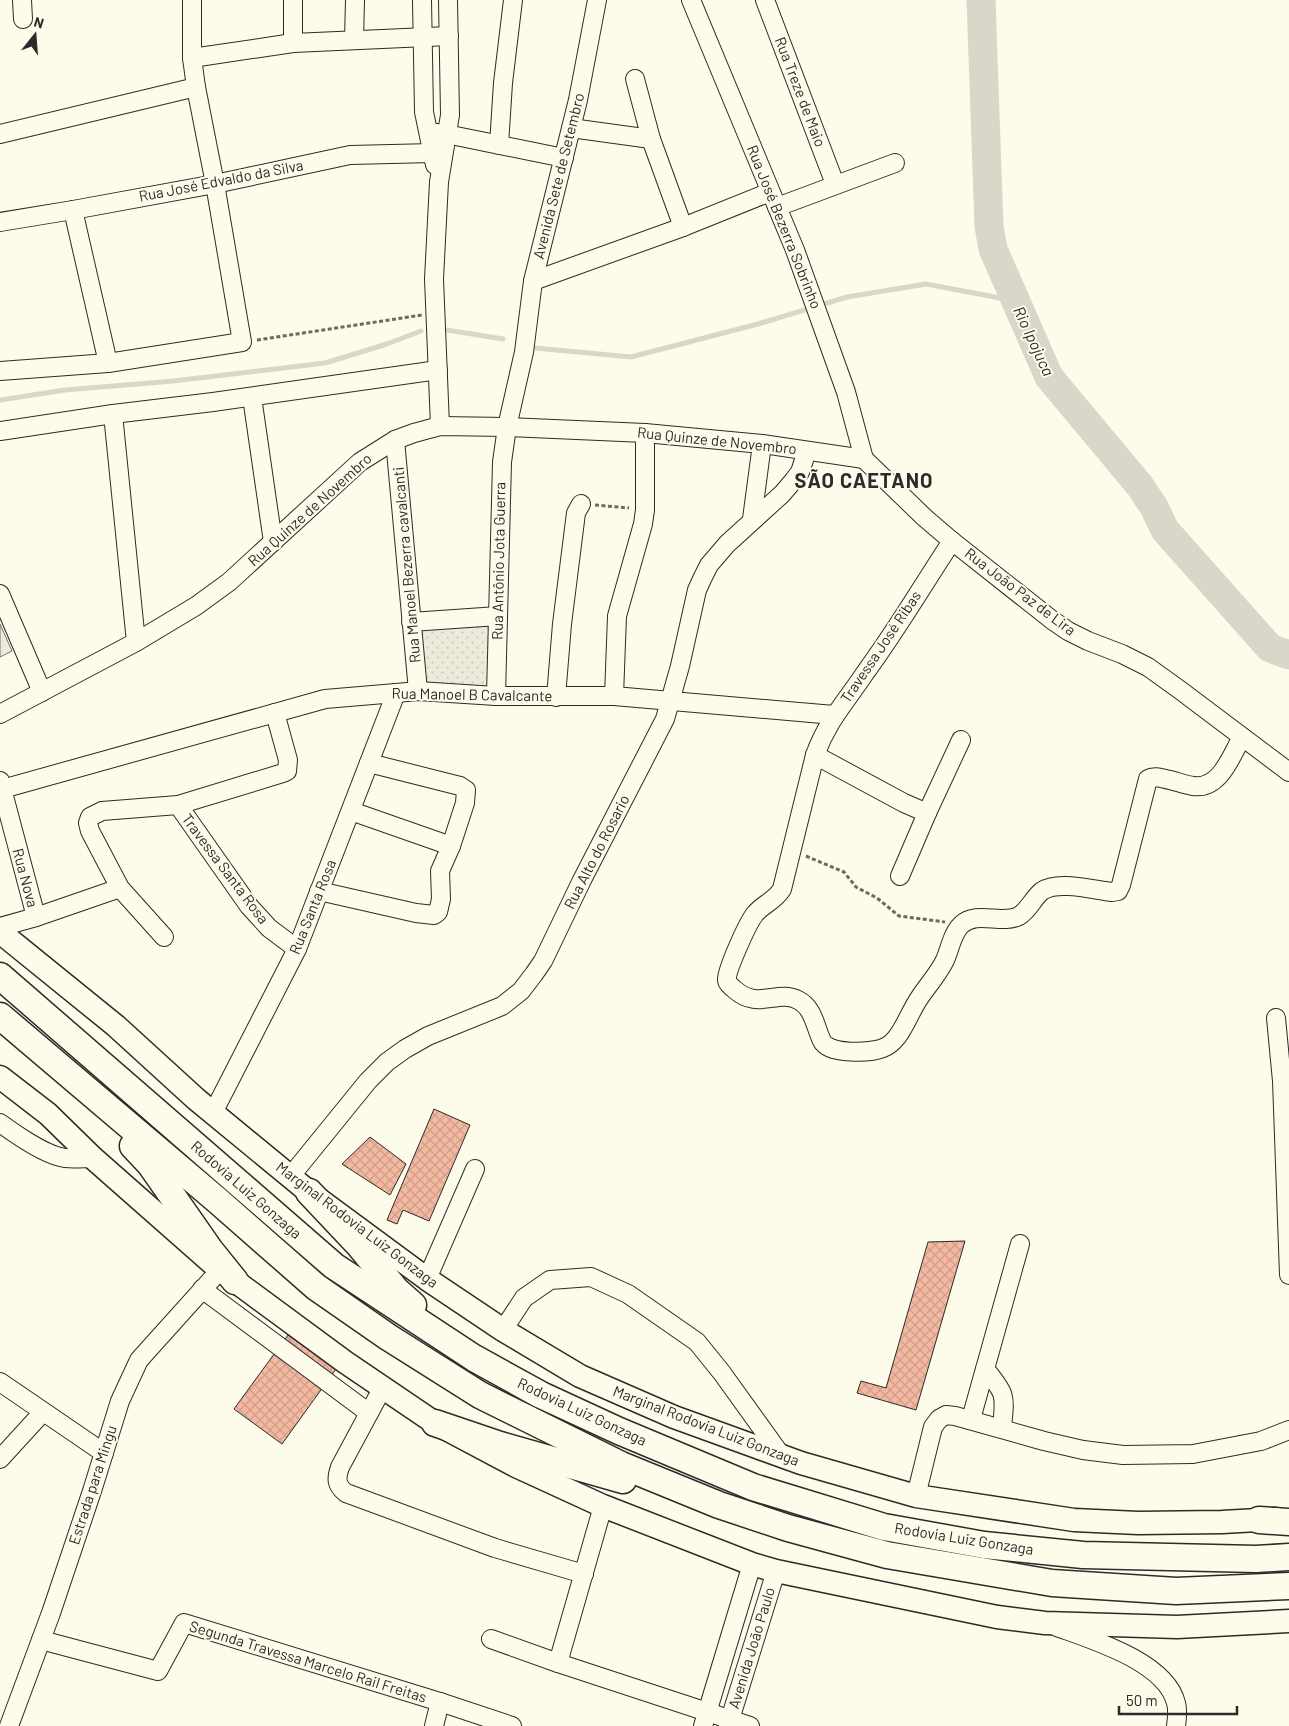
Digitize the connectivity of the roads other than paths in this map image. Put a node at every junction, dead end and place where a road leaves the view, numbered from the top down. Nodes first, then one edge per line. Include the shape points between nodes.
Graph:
1 (22, 0) edge
2 (192, 0) edge
3 (293, 0) edge
4 (355, 0) edge
5 (422, 0) edge
6 (448, 0) edge
7 (513, 0) edge
8 (597, 0) edge
9 (691, 0) edge
10 (765, 0) edge
11 (22, 19) dead end
12 (449, 36) junction
13 (423, 37) junction
14 (354, 40) junction
15 (293, 43) junction
16 (192, 58) junction
17 (635, 79) dead end
18 (196, 87) junction
19 (571, 128) junction
20 (428, 133) junction
21 (0, 134) edge
22 (446, 134) junction
23 (651, 139) junction
24 (499, 145) junction
25 (438, 154) junction
26 (564, 158) junction
27 (895, 163) dead end
28 (215, 184) junction
29 (835, 184) junction
30 (774, 199) junction
31 (73, 210) junction
32 (0, 222) edge
33 (683, 226) junction
34 (533, 281) junction
35 (108, 363) junction
36 (438, 370) junction
37 (0, 371) edge
38 (252, 397) junction
39 (113, 414) junction
40 (440, 426) junction
41 (507, 427) junction
42 (0, 431) edge
43 (645, 433) junction
44 (396, 440) junction
45 (762, 444) junction
46 (806, 451) junction
47 (864, 459) junction
48 (581, 504) road end
49 (752, 519) junction
50 (952, 541) junction
51 (273, 542) junction
52 (0, 594) edge
53 (498, 616) junction
54 (411, 622) junction
55 (136, 642) junction
56 (418, 691) junction
57 (42, 692) junction
58 (396, 693) junction
59 (496, 696) junction
60 (614, 696) junction
61 (556, 697) junction
62 (671, 700) junction
63 (275, 713) junction
64 (0, 714) edge
65 (834, 715) junction
66 (1242, 737) junction
67 (961, 740) dead end
68 (815, 755) junction
69 (369, 763) junction
70 (1289, 772) edge
71 (1, 785) edge
72 (178, 805) junction
73 (351, 811) junction
74 (927, 813) junction
75 (451, 846) junction
76 (900, 876) dead end
77 (120, 888) junction
78 (319, 891) junction
79 (36, 917) junction
80 (0, 927) edge
81 (0, 932) edge
82 (164, 937) dead end
83 (297, 950) junction
84 (0, 976) edge
85 (1276, 1018) dead end
86 (7, 1022) edge
87 (0, 1077) edge
88 (1286, 1080) edge
89 (214, 1113) junction
90 (0, 1123) edge
91 (93, 1158) junction
92 (475, 1169) dead end
93 (299, 1184) junction
94 (1020, 1244) dead end
95 (227, 1275) junction
96 (1289, 1275) edge
97 (427, 1279) junction
98 (202, 1289) junction
99 (503, 1330) junction
100 (985, 1369) junction
101 (0, 1382) edge
102 (383, 1387) junction
103 (43, 1412) junction
104 (369, 1413) junction
105 (971, 1419) junction
106 (435, 1423) junction
107 (1002, 1428) junction
108 (1289, 1430) edge
109 (619, 1431) junction
110 (104, 1453) junction
111 (781, 1455) junction
112 (0, 1459) edge
113 (916, 1496) junction
114 (603, 1506) junction
115 (1289, 1518) edge
116 (1258, 1520) junction
117 (1289, 1522) edge
118 (788, 1528) junction
119 (1289, 1557) edge
120 (752, 1564) junction
121 (776, 1570) junction
122 (584, 1574) junction
123 (1289, 1586) edge
124 (1289, 1621) edge
125 (1045, 1623) junction
126 (491, 1639) dead end
127 (41, 1640) junction
128 (558, 1663) junction
129 (440, 1702) junction
130 (705, 1719) edge
131 (729, 1723) edge
132 (9, 1726) edge
133 (434, 1726) edge
134 (512, 1726) edge
135 (750, 1726) edge
136 (1176, 1726) edge

1 - 11 street
2 - 16 street
3 - 15 street
4 - 14 street
5 - 13 street
6 - 12 street
7 - 24 street
8 - 19 street, Avenida Sete de Setembro
9 - 30 street, Rua José Bezerra Sobrinho
10 - 29 street, Rua Treze de Maio
12 - 13 street
12 - 22 street via 450,115
13 - 14 street
13 - 20 street via 424,112
14 - 15 street
15 - 16 street
16 - 18 street
17 - 23 street
18 - 21 street
18 - 28 street
19 - 23 street
19 - 26 street, Avenida Sete de Setembro
20 - 22 street
20 - 25 street
22 - 24 street
22 - 25 street
23 - 33 street
24 - 26 street
25 - 28 street, Rua José Edvaldo da Silva via 350,155
25 - 36 street via 434,280
26 - 34 street, Avenida Sete de Setembro
27 - 29 street
28 - 31 street, Rua José Edvaldo da Silva
28 - 35 street via 242,342
29 - 30 street
30 - 33 street
30 - 47 street, Rua José Bezerra Sobrinho via 846,392
31 - 32 street, Rua José Edvaldo da Silva
31 - 35 street
33 - 34 street
34 - 41 street, Avenida Sete de Setembro via 524,352
35 - 37 street
36 - 38 street
36 - 40 street
38 - 39 street
38 - 51 street
39 - 42 street
39 - 55 street
40 - 41 street, Rua Quinze de Novembro
40 - 44 street, Rua Quinze de Novembro
41 - 43 street, Rua Quinze de Novembro
41 - 53 street, Rua Antônio Jota Guerra via 502,462
43 - 45 street, Rua Quinze de Novembro
43 - 60 street via 643,524 617,616
44 - 51 street, Rua Quinze de Novembro via 360,462
44 - 54 street, Rua Manoel Bezerra cavalcanti
45 - 46 street, Rua Quinze de Novembro
45 - 49 street
46 - 47 street, Rua Quinze de Novembro
46 - 49 street, Rua Alto do Rosario via 794,480
47 - 50 street, Rua João Paz de Lira
48 - 61 street via 576,513
49 - 62 street, Rua Alto do Rosario via 702,576
50 - 65 street, Travessa José Ribas via 866,673
50 - 66 street, Rua João Paz de Lira via 1068,631 1148,667
51 - 55 street, Rua Quinze de Novembro via 230,582
52 - 57 street
53 - 54 street
53 - 59 street, Rua Antônio Jota Guerra
54 - 56 street, Rua Manoel Bezerra cavalcanti
55 - 57 street, Rua Quinze de Novembro
56 - 58 street, Rua Manoel B Cavalcante
56 - 59 street, Rua Manoel B Cavalcante
57 - 64 street, Rua Quinze de Novembro
58 - 63 street, Rua Manoel B Cavalcante via 325,699
58 - 69 street, Rua Santa Rosa
59 - 61 street, Rua Manoel B Cavalcante
60 - 61 street, Rua Manoel B Cavalcante
60 - 62 street, Rua Manoel B Cavalcante
62 - 65 street, Rua Manoel B Cavalcante
62 - 93 street, Rua Alto do Rosario via 657,738 543,961 525,986 502,1006 428,1036 386,1062 368,1081
63 - 71 street, Rua Manoel B Cavalcante
63 - 72 street via 288,771
65 - 68 street, Travessa José Ribas
66 - 68 street, Travessa José Ribas via 1222,772 1208,785 1148,779 1118,891 1051,886 1020,915 1010,919 967,921 957,930 944,961 899,1035 881,1049 858,1052 823,1043 803,1003 786,997 748,999 728,984 727,979 754,915 782,889
66 - 70 street, Rua João Paz de Lira
67 - 74 street
68 - 74 street
69 - 73 street, Rua Santa Rosa
69 - 75 street via 466,790 465,804
71 - 79 street, Rua Nova
72 - 77 street via 102,812 90,817 90,831
72 - 83 street, Travessa Santa Rosa via 249,906 269,928
73 - 75 street
73 - 78 street, Rua Santa Rosa
74 - 76 street
75 - 78 street via 440,871 440,906 434,915
77 - 79 street
77 - 82 street
78 - 83 street, Rua Santa Rosa
79 - 80 street
81 - 89 main road, Marginal Rodovia Luiz Gonzaga via 116,1026
83 - 89 street, Rua Santa Rosa
84 - 109 highway, Rodovia Luiz Gonzaga via 334,1266 474,1358 541,1395
85 - 88 street
86 - 95 highway via 150,1164
86 - 118 highway, Rodovia Luiz Gonzaga via 316,1287 388,1337 480,1395 621,1465 719,1505
87 - 91 main road via 48,1114
88 - 96 street
89 - 93 main road, Marginal Rodovia Luiz Gonzaga
90 - 91 street via 53,1154 65,1158
91 - 95 main road
92 - 97 street
93 - 97 main road, Marginal Rodovia Luiz Gonzaga
93 - 109 highway via 418,1310
94 - 100 street
95 - 98 street, Estrada para Mingu
95 - 102 main road
97 - 99 main road, Marginal Rodovia Luiz Gonzaga
98 - 104 street
98 - 110 street, Estrada para Mingu via 139,1360 120,1401
99 - 111 main road, Marginal Rodovia Luiz Gonzaga via 580,1376 674,1417
99 - 111 street via 524,1298 550,1280 591,1277 628,1294 697,1342
100 - 105 street
100 - 107 street via 1005,1398
101 - 103 street
102 - 104 street
102 - 106 main road
103 - 110 street
103 - 112 street
104 - 122 street via 337,1478 338,1486 346,1493 495,1548
105 - 107 street
105 - 113 street via 946,1415 933,1427
106 - 114 main road via 518,1467
106 - 118 highway via 500,1446 630,1482 735,1518
107 - 108 street via 1083,1450 1123,1455 1193,1454 1261,1441
109 - 119 highway, Rodovia Luiz Gonzaga via 752,1487 884,1527 984,1545 1083,1556
110 - 127 street, Estrada para Mingu
111 - 113 main road, Marginal Rodovia Luiz Gonzaga
113 - 116 main road, Marginal Rodovia Luiz Gonzaga via 1074,1520 1138,1523
114 - 120 main road
114 - 122 street
115 - 116 main road, Marginal Rodovia Luiz Gonzaga
116 - 117 highway
118 - 123 highway, Rodovia Luiz Gonzaga via 887,1555 1052,1583 1176,1591
120 - 121 main road
120 - 130 street
121 - 125 main road via 997,1617
121 - 131 street, Avenida João Paulo
122 - 128 street
124 - 125 main road via 1177,1627
125 - 136 street via 1127,1654 1161,1678 1177,1704
126 - 128 street
127 - 129 street, Segunda Travessa Marcelo Rail Freitas via 158,1671 184,1623
127 - 132 street, Estrada para Mingu
128 - 130 street
129 - 133 street
129 - 134 street, Segunda Travessa Marcelo Rail Freitas
130 - 131 street
131 - 135 street

